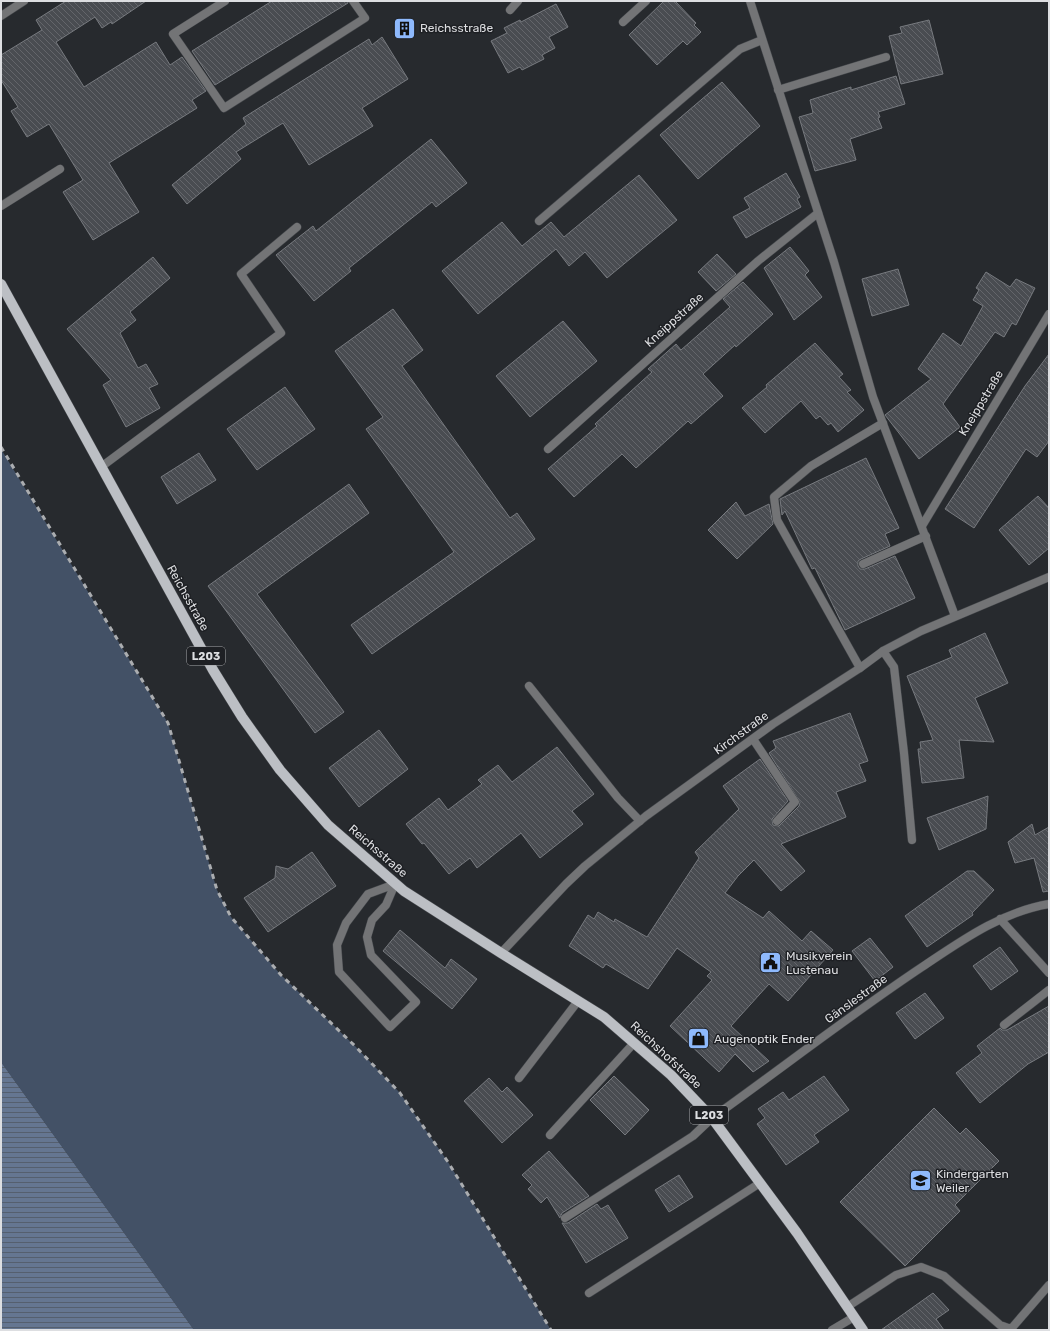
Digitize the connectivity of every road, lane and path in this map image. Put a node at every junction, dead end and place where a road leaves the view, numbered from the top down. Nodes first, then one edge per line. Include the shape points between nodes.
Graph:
1 (24, 1) edge
2 (225, 1) edge
3 (352, 1) edge
4 (518, 1) edge
5 (646, 1) edge
6 (750, 1) edge
7 (510, 10) dead end
8 (1, 16) edge
9 (622, 22) dead end
10 (762, 40) junction
11 (886, 57) dead end
12 (778, 90) junction
13 (60, 169) dead end
14 (1, 206) edge
15 (818, 213) junction
16 (539, 221) dead end
17 (297, 227) dead end
18 (1, 284) edge
19 (1049, 314) edge
20 (883, 424) junction
21 (548, 448) dead end
22 (100, 467) junction
23 (922, 526) junction
24 (926, 536) junction
25 (863, 564) dead end
26 (1048, 579) edge
27 (955, 616) junction
28 (884, 651) junction
29 (860, 668) junction
30 (529, 686) dead end
31 (753, 739) junction
32 (640, 821) junction
33 (777, 821) dead end
34 (912, 840) dead end
35 (396, 884) junction
36 (1049, 904) edge
37 (1000, 920) junction
38 (501, 953) junction
39 (1049, 973) edge
40 (1049, 990) edge
41 (578, 1001) junction
42 (1004, 1025) dead end
43 (634, 1043) junction
44 (519, 1078) dead end
45 (712, 1118) junction
46 (550, 1135) dead end
47 (760, 1183) junction
48 (565, 1218) dead end
49 (1049, 1286) edge
50 (589, 1293) dead end
51 (847, 1307) junction
52 (854, 1318) junction
53 (832, 1330) edge
54 (863, 1330) edge

1 - 8 street
2 - 3 street via 172,34 224,108 365,18
4 - 7 street
5 - 9 street
6 - 10 street
10 - 12 street
10 - 16 street via 740,49
11 - 12 street
12 - 15 street
13 - 14 street
15 - 20 street
15 - 21 street, Kneippstraße via 758,260
17 - 22 street via 241,274 281,333
18 - 22 main road, Reichsstraße / L203
19 - 23 street, Kneippstraße
20 - 23 street
20 - 29 street via 811,466 774,497 777,520
22 - 35 main road, Reichsstraße / L203 via 213,670 262,745 280,770 328,825
23 - 24 street
24 - 25 street
24 - 27 street
26 - 27 street, Kirchstraße
27 - 28 street, Kirchstraße
28 - 29 street, Kirchstraße
28 - 34 street via 894,667
29 - 31 street, Kirchstraße
30 - 32 street via 618,798
31 - 32 street, Kirchstraße
31 - 33 street via 795,802
32 - 38 street, Kirchstraße via 566,884
35 - 35 street via 368,894 346,923 337,945 339,972 390,1027 416,1002 371,955 367,937 372,920 386,905
35 - 38 main road, Reichsstraße / L203
36 - 37 street, Gänslestraße
37 - 39 street
37 - 45 street, Gänslestraße via 972,935 888,990
38 - 41 main road, Reichshofstraße / L203
40 - 42 street
41 - 43 main road, Reichshofstraße / L203 via 604,1017
41 - 44 street
43 - 45 main road, Reichshofstraße / L203 via 671,1075
43 - 46 street
45 - 47 main road, Reichshofstraße / L203
45 - 48 street, Gänslestraße via 693,1136
47 - 50 street
47 - 51 main road, Reichshofstraße / L203 via 798,1233
49 - 51 street via 1011,1329 1000,1325 944,1276 921,1267 896,1275
51 - 52 main road, Reichshofstraße / L203
52 - 53 street
52 - 54 main road, Reichshofstraße / L203

